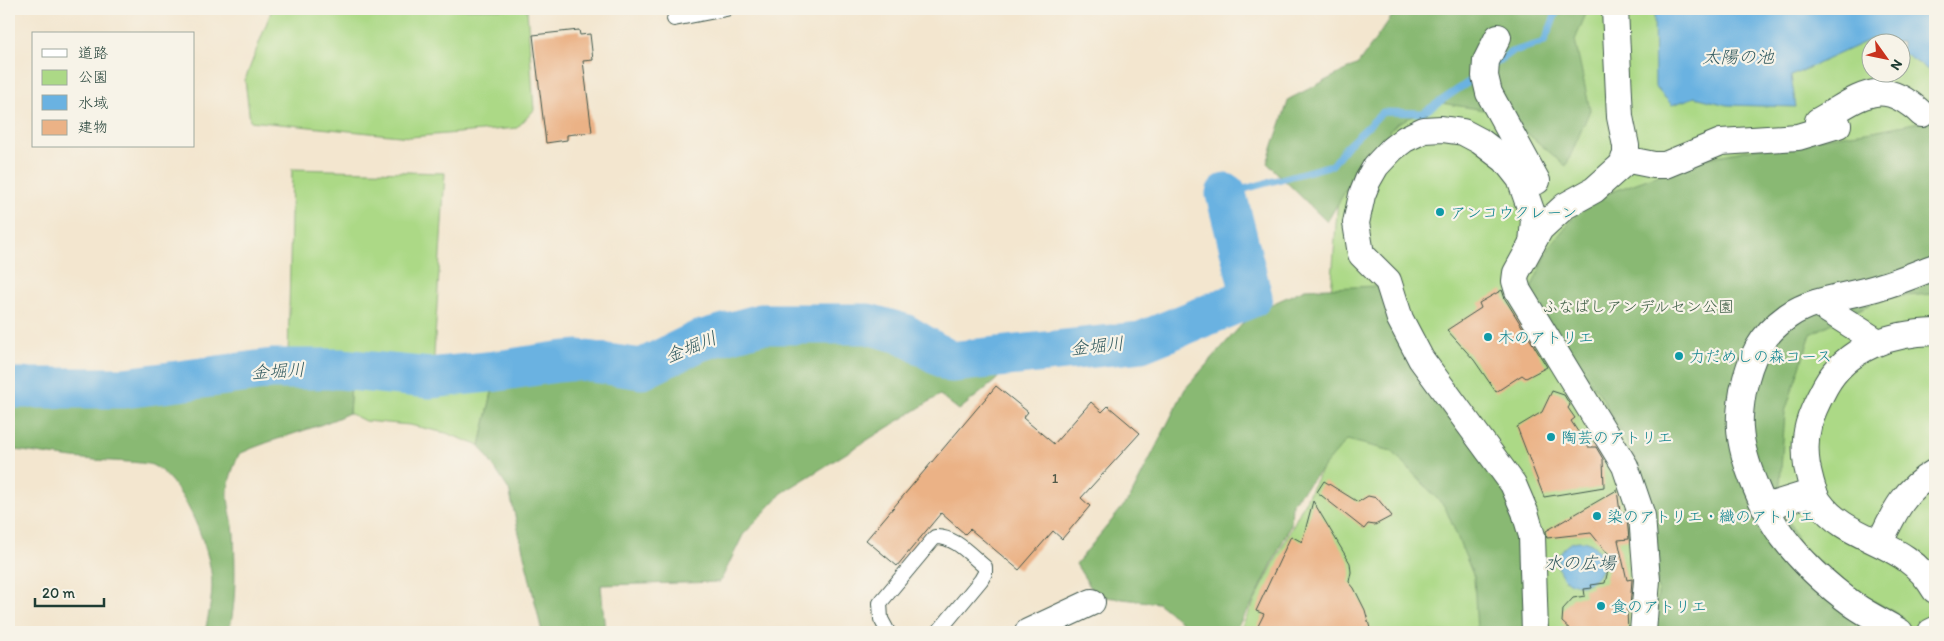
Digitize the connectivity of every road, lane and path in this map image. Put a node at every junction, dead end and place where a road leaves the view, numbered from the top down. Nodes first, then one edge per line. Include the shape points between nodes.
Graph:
1 (726, 9) edge
2 (1615, 9) edge
3 (674, 19) dead end
4 (1498, 37) dead end
5 (1922, 114) dead end
6 (1624, 159) junction
7 (1556, 214) junction
8 (1532, 244) junction
9 (1935, 267) edge
10 (1817, 303) junction
11 (1935, 332) edge
12 (1878, 342) junction
13 (1935, 472) edge
14 (1814, 492) junction
15 (1765, 507) junction
16 (1880, 542) junction
17 (1935, 590) edge
18 (1092, 602) dead end
19 (1052, 621) junction
20 (1935, 630) edge
21 (888, 632) edge
22 (938, 632) edge
23 (1028, 632) edge
24 (1076, 632) edge
25 (1535, 632) edge
26 (1643, 632) edge
27 (1900, 632) edge
28 (1931, 632) edge

1 - 3 lane
2 - 6 street via 1620,117 1626,146
4 - 7 street via 1486,61 1489,93
5 - 6 street via 1897,95 1875,92 1861,97 1828,123 1798,136 1721,142 1665,165
6 - 7 street via 1623,164 1594,190
7 - 8 street via 1540,229
8 - 25 street via 1534,219 1520,178 1505,160 1480,141 1463,132 1442,129 1424,130 1405,139 1376,166 1362,195 1356,222 1361,254 1388,281 1400,319 1417,353 1512,484 1525,512 1532,536
8 - 26 street via 1516,273 1518,291 1625,466 1642,516 1647,580
9 - 10 street via 1881,287
10 - 12 street
10 - 15 street via 1790,314 1773,328 1757,349 1748,370 1740,429 1748,469
11 - 12 street
12 - 14 street via 1846,361 1830,379 1809,418 1806,455
13 - 16 street via 1910,490
14 - 15 street
14 - 16 street via 1830,513
15 - 27 street via 1782,536 1823,578 1855,606
16 - 17 street via 1915,564
18 - 19 street
19 - 23 street
19 - 24 street
20 - 28 street
21 - 22 lane via 881,619 880,603 935,537 942,537 950,538 985,567 985,573

